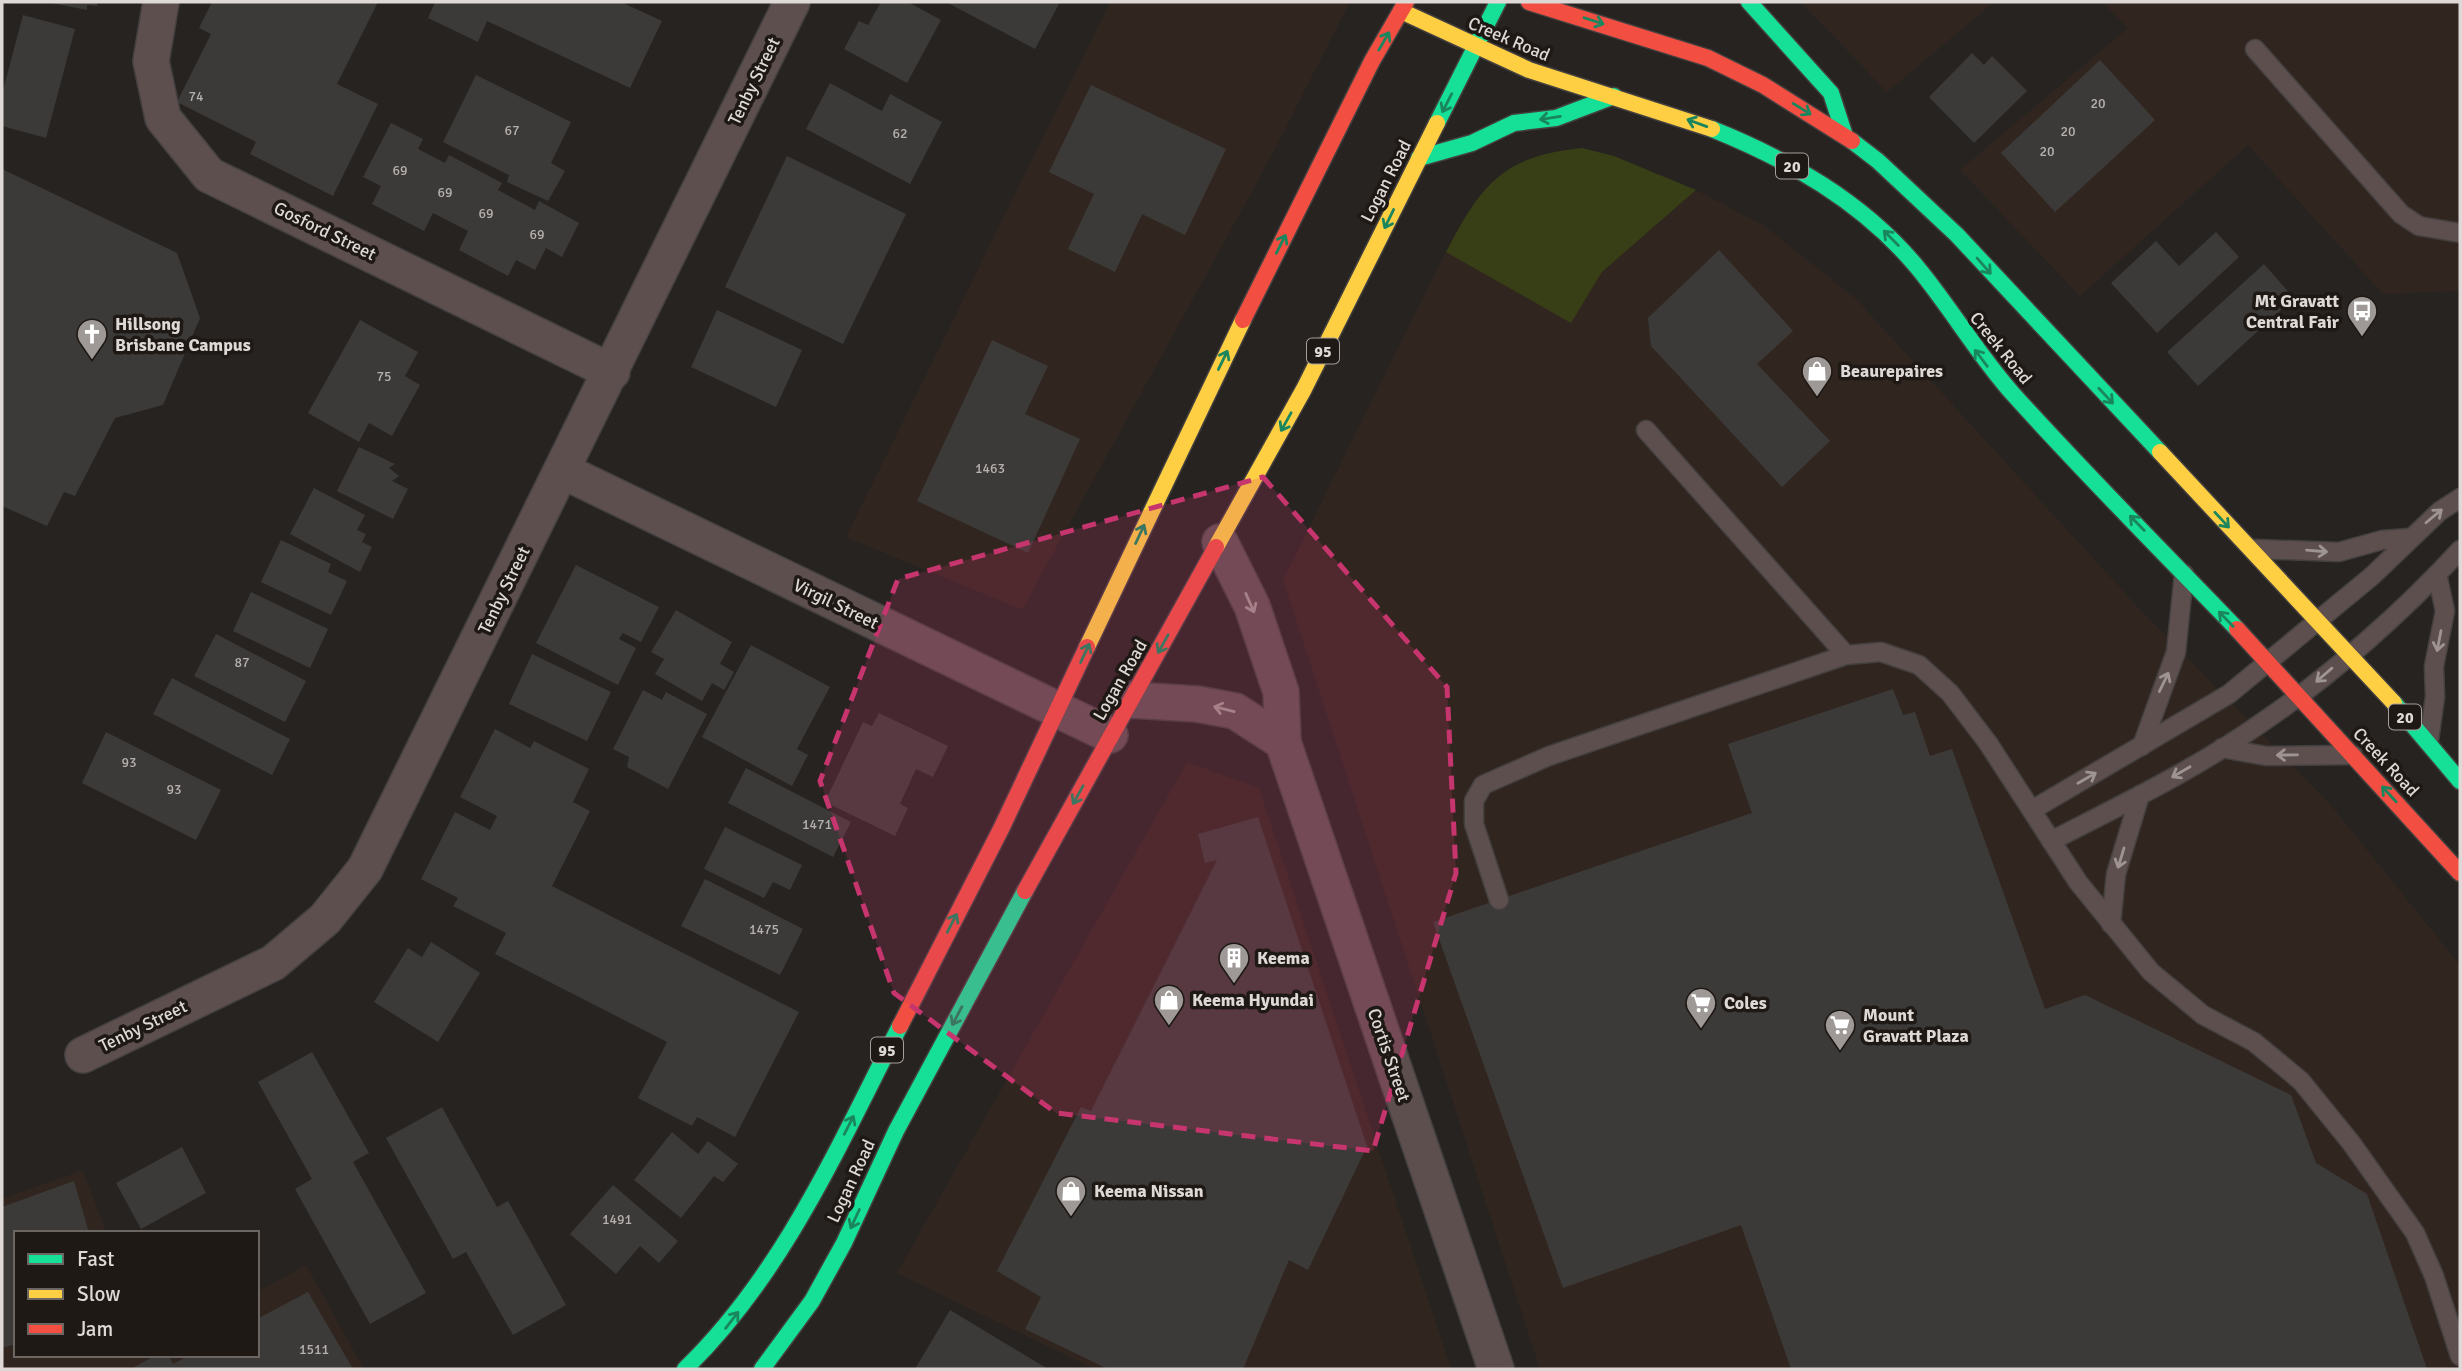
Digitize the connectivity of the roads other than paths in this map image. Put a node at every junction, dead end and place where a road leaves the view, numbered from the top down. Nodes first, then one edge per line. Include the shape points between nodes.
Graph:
1 (161, 2) edge
2 (792, 2) edge
3 (1498, 2) edge
4 (1529, 2) edge
5 (1749, 2) edge
6 (1403, 6) edge
7 (1476, 48) junction
8 (2255, 49) dead end
9 (1614, 96) junction
10 (1845, 136) junction
11 (1419, 158) junction
12 (2460, 233) edge
13 (612, 372) junction
14 (1646, 430) dead end
15 (563, 471) junction
16 (2460, 498) edge
17 (2410, 538) junction
18 (1220, 542) junction
19 (2249, 549) junction
20 (2460, 550) edge
21 (2184, 573) junction
22 (2437, 574) junction
23 (2318, 622) junction
24 (2348, 653) junction
25 (1846, 655) junction
26 (2269, 664) junction
27 (2300, 696) junction
28 (1132, 700) junction
29 (1057, 710) junction
30 (1110, 735) junction
31 (1283, 742) junction
32 (2429, 744) junction
33 (2142, 746) junction
34 (2222, 748) junction
35 (2353, 755) junction
36 (2460, 782) edge
37 (2140, 795) junction
38 (2032, 810) junction
39 (2051, 841) junction
40 (2460, 873) edge
41 (1499, 900) dead end
42 (2110, 924) junction
43 (83, 1055) dead end
44 (2460, 1356) edge
45 (685, 1369) edge
46 (762, 1369) edge
47 (1496, 1369) edge

1 - 13 street, Gosford Street via 151,61 163,118 209,175
2 - 13 street, Tenby Street
3 - 7 main road, Logan Road / 95
4 -> 10 main road, 20 via 1708,58 1763,85
5 - 10 main road via 1831,93
6 - 7 main road, Creek Road / 20
29 -> 6 main road, Logan Road / 95 via 1195,416
7 - 9 main road, Creek Road / 20
7 -> 11 main road, Logan Road / 95
8 - 12 lane via 2401,214 2419,226
9 -> 11 main road via 1556,118 1514,123 1472,143
21 -> 9 main road, Creek Road / 20 via 1990,370 1905,253 1882,230 1849,203 1763,149
10 -> 19 main road, 20 via 1916,194 1957,235
11 -> 18 main road, Logan Road / 95 via 1304,389
13 - 15 street, Tenby Street
14 - 25 lane
15 - 29 street, Virgil Street
15 - 43 street, Tenby Street via 365,869 325,919 273,963
17 -> 16 lane
19 -> 17 lane via 2339,552
17 - 23 lane
18 -> 28 main road, Logan Road / 95
18 -> 31 street, Cortis Street via 1252,606 1281,692
19 - 23 main road, 20
20 - 22 lane
26 -> 21 main road, Creek Road / 20
33 -> 21 lane via 2176,652
22 - 24 lane
22 -> 32 lane via 2445,611 2434,666
23 - 24 main road, 20
23 - 26 lane
24 -> 27 lane
24 - 32 main road, 20
25 - 38 lane via 1881,652 1919,665 1950,693
25 - 41 lane via 1549,756 1483,785 1474,801 1474,824
26 - 27 main road, Creek Road / 20
26 - 33 lane via 2229,694
27 - 34 lane
27 - 35 main road, Creek Road / 20
28 - 30 main road, Logan Road / 95
31 -> 28 street via 1227,709
29 - 30 street, Virgil Street
45 -> 29 main road, Logan Road / 95 via 717,1338 785,1247
30 -> 46 main road, Logan Road / 95 via 896,1131 844,1243 812,1301
31 - 47 street, Cortis Street
32 - 36 main road, 20
38 -> 33 lane
35 -> 34 lane via 2266,756
34 -> 37 lane
40 -> 35 main road, Creek Road / 20
37 - 39 lane
37 -> 42 lane via 2116,874
38 - 39 lane
39 - 42 lane
42 - 44 lane via 2176,995 2265,1051 2318,1101 2416,1233

